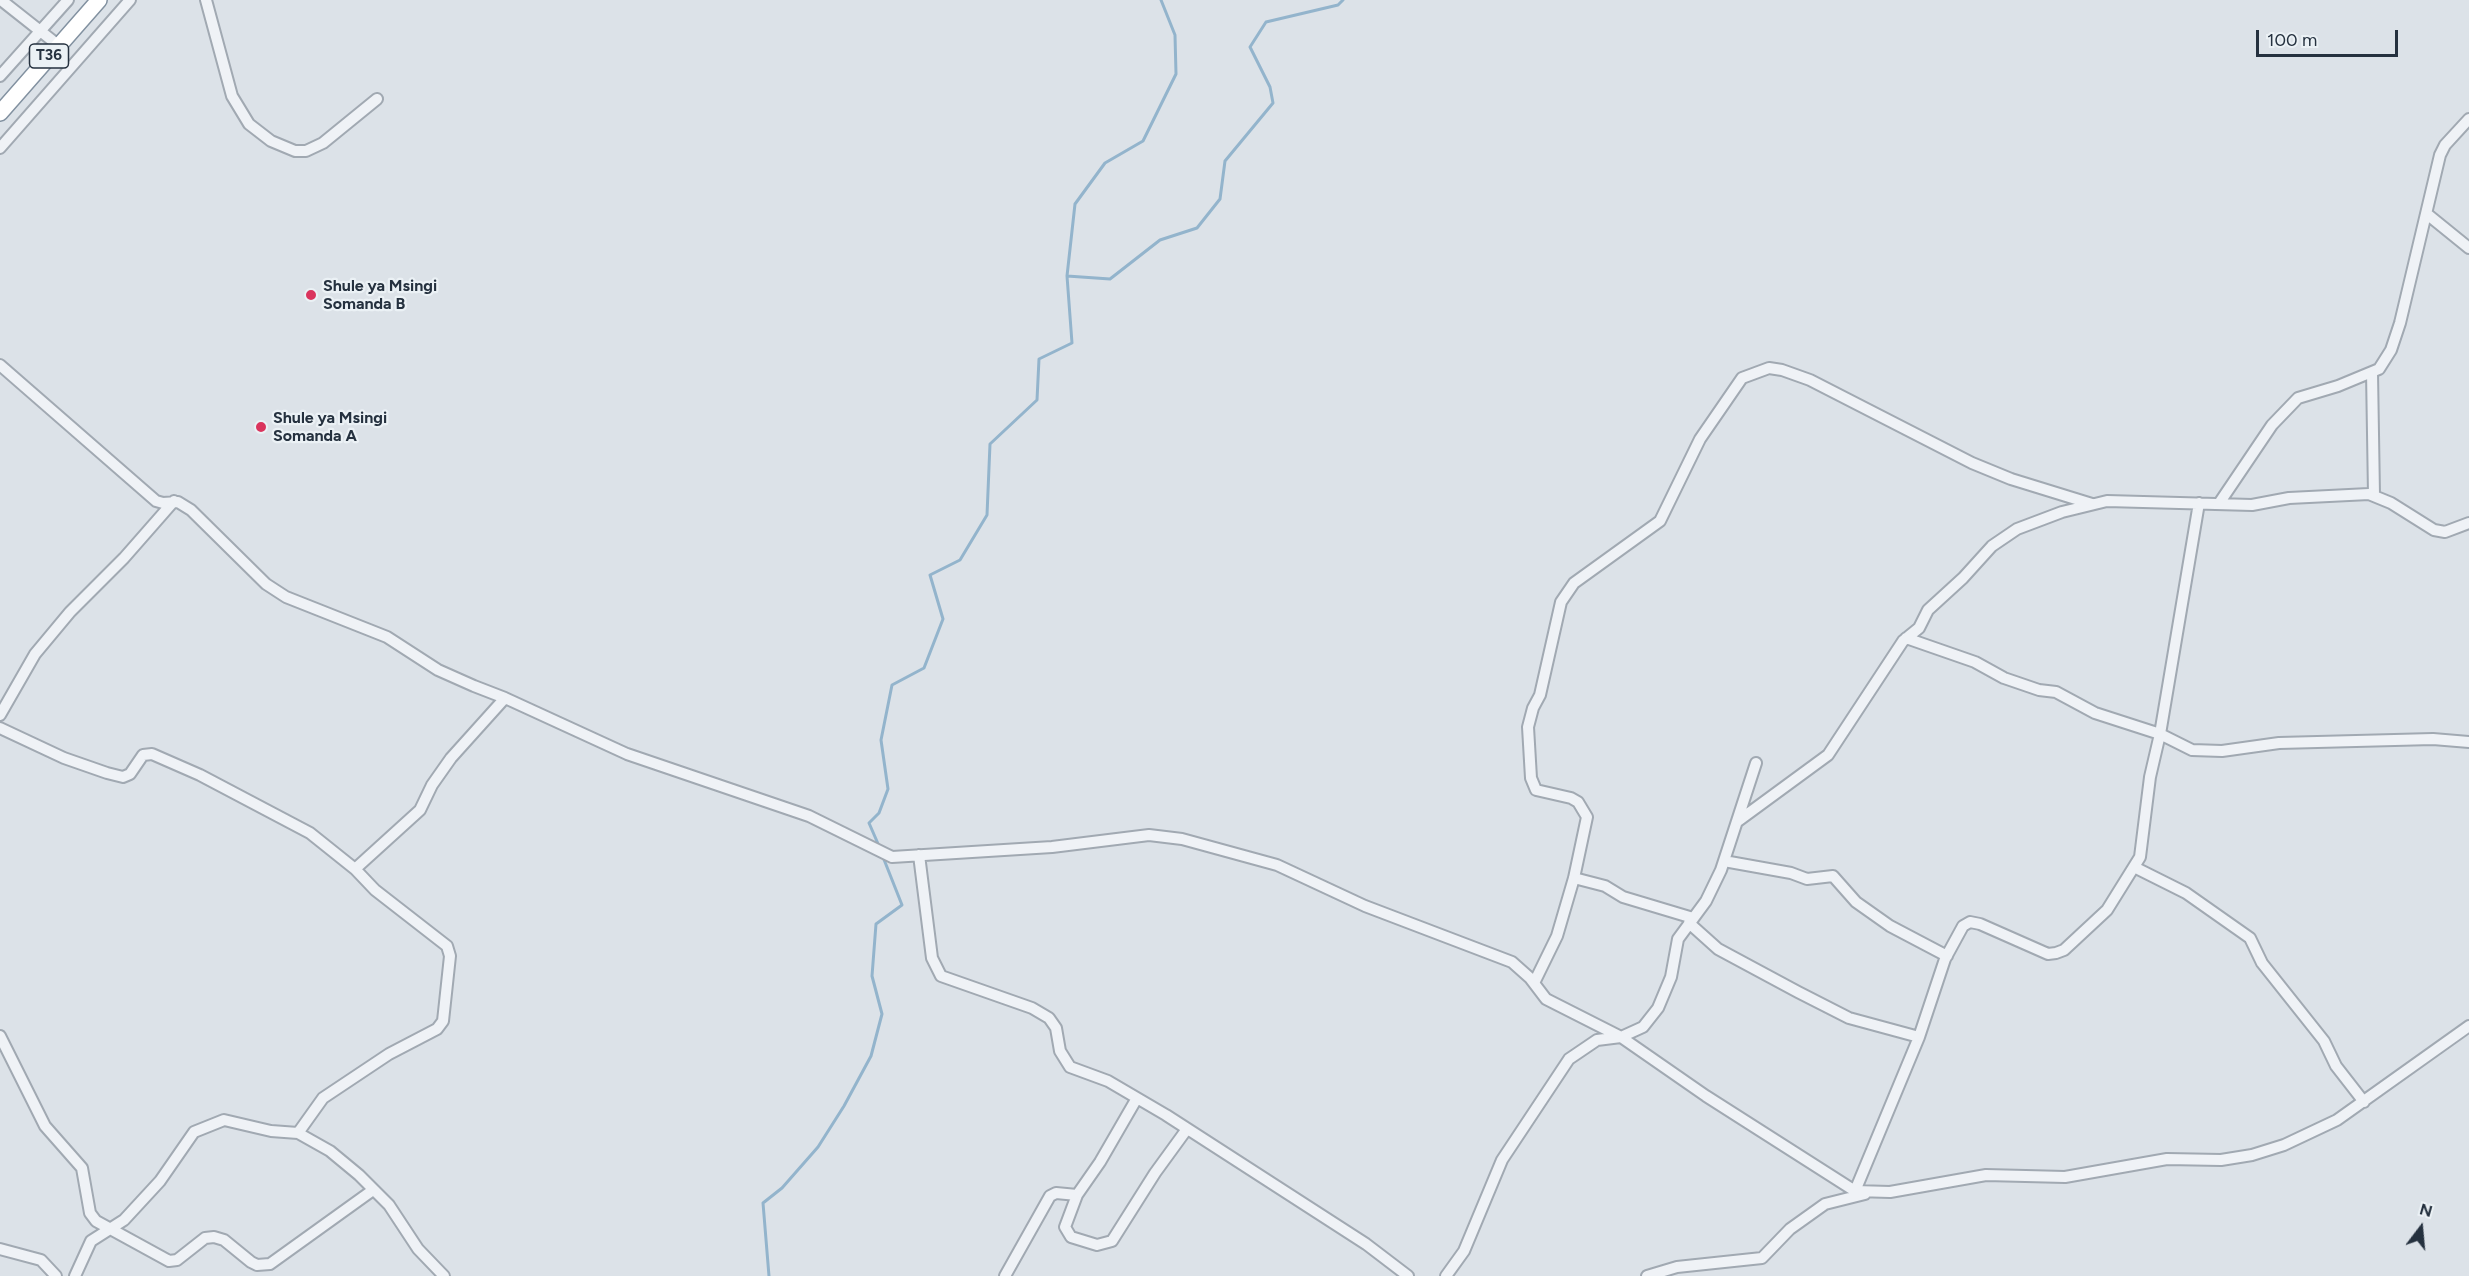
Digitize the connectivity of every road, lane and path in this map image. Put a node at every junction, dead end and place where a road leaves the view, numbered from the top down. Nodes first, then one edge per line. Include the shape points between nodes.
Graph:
1 (1, 0) edge
2 (68, 0) edge
3 (99, 0) edge
4 (130, 0) edge
5 (206, 0) edge
6 (39, 31) junction
7 (58, 45) junction
8 (0, 76) edge
9 (377, 99) dead end
10 (0, 113) edge
11 (2469, 119) edge
12 (0, 148) edge
13 (2427, 214) junction
14 (2469, 248) edge
15 (0, 365) edge
16 (2372, 372) junction
17 (2374, 495) junction
18 (174, 501) junction
19 (2220, 502) junction
20 (2199, 503) junction
21 (2092, 504) junction
22 (2469, 523) edge
23 (1906, 638) junction
24 (505, 698) junction
25 (0, 715) edge
26 (0, 728) edge
27 (2160, 734) junction
28 (2469, 742) edge
29 (1756, 763) dead end
30 (1738, 820) junction
31 (919, 855) junction
32 (1724, 861) junction
33 (2134, 867) junction
34 (355, 869) junction
35 (1574, 878) junction
36 (1691, 920) junction
37 (1947, 956) junction
38 (1534, 983) junction
39 (2469, 1026) edge
40 (0, 1037) edge
41 (1622, 1037) junction
42 (1919, 1037) junction
43 (1137, 1098) junction
44 (2364, 1102) junction
45 (1187, 1129) junction
46 (298, 1133) junction
47 (373, 1190) junction
48 (1855, 1191) junction
49 (1871, 1193) junction
50 (1077, 1195) junction
51 (112, 1228) junction
52 (0, 1249) edge
53 (56, 1276) edge
54 (75, 1276) edge
55 (444, 1276) edge
56 (1005, 1276) edge
57 (1408, 1276) edge
58 (1446, 1276) edge
59 (1647, 1276) edge

1 - 6 street
2 - 6 street
3 - 7 highway, T36
4 - 12 street
5 - 9 street via 231,96 249,124 271,141 295,151 306,151 323,143
6 - 7 street
6 - 8 street
7 - 10 highway, T36
11 - 13 street via 2440,155
13 - 14 street
13 - 16 street via 2394,340 2379,369
15 - 18 street via 156,501
16 - 17 street
16 - 19 street via 2298,398 2272,425
17 - 19 street via 2289,498 2252,505
17 - 22 street via 2434,530 2445,532
18 - 24 street via 191,510 272,589 387,637 438,670
18 - 25 street via 34,654
19 - 20 street
20 - 21 street via 2129,500
20 - 27 street
21 - 23 street via 2062,512 2004,537 1928,610 1919,628
21 - 35 street via 1972,463 1810,380 1769,369 1742,378 1700,439 1660,520 1574,583 1561,602 1540,695 1528,727 1531,778 1536,790 1571,798 1585,810 1587,817
23 - 27 street via 1975,662 2004,678 2056,692 2095,713
23 - 30 street via 1828,755
24 - 31 street via 627,754 809,816 882,854
24 - 34 street via 451,758 420,810
26 - 34 street via 64,758 123,777 130,774 143,755 162,757 310,832
27 - 28 street via 2179,745 2204,751 2279,743 2433,739
27 - 33 street via 2142,843
29 - 30 street
30 - 32 street
31 - 38 street via 1052,847 1129,836 1182,839 1277,865 1365,906 1504,958 1521,967
31 - 43 street via 932,958 941,976 1032,1008 1049,1018 1070,1067 1108,1081
32 - 36 street via 1706,901
32 - 37 street via 1808,879 1833,876 1856,902 1890,926
33 - 37 street via 2107,910 2064,950 2048,954 1971,922 1963,926
33 - 44 street via 2186,893 2250,938 2262,963 2324,1041 2336,1066
34 - 46 street via 375,890 447,946 451,966 443,1021 437,1029 389,1054 323,1098
35 - 36 street
35 - 38 street via 1557,936
36 - 41 street via 1678,939 1671,977 1658,1008 1643,1028
36 - 42 street via 1718,949 1798,992 1849,1018
37 - 42 street
38 - 41 street via 1546,999
39 - 44 street
40 - 51 street via 45,1126 82,1168 90,1213 96,1221
41 - 48 street
41 - 58 street via 1597,1040 1569,1059 1502,1160 1464,1251
42 - 48 street
43 - 45 street
43 - 50 street
44 - 49 street via 2304,1137 2235,1158 2167,1159 2065,1178 1969,1176
45 - 50 street via 1110,1243 1097,1245 1067,1234 1065,1227
45 - 57 street via 1366,1244
46 - 47 street via 344,1162
46 - 51 street via 271,1131 230,1120 206,1126 186,1140 160,1181
47 - 51 street via 264,1266 251,1262 224,1240 214,1237 205,1238 177,1260 169,1261
47 - 55 street
48 - 49 street
49 - 59 street via 1825,1204 1790,1229 1762,1257 1711,1261
50 - 56 street via 1050,1196
51 - 54 street via 91,1241
52 - 53 street via 41,1260

